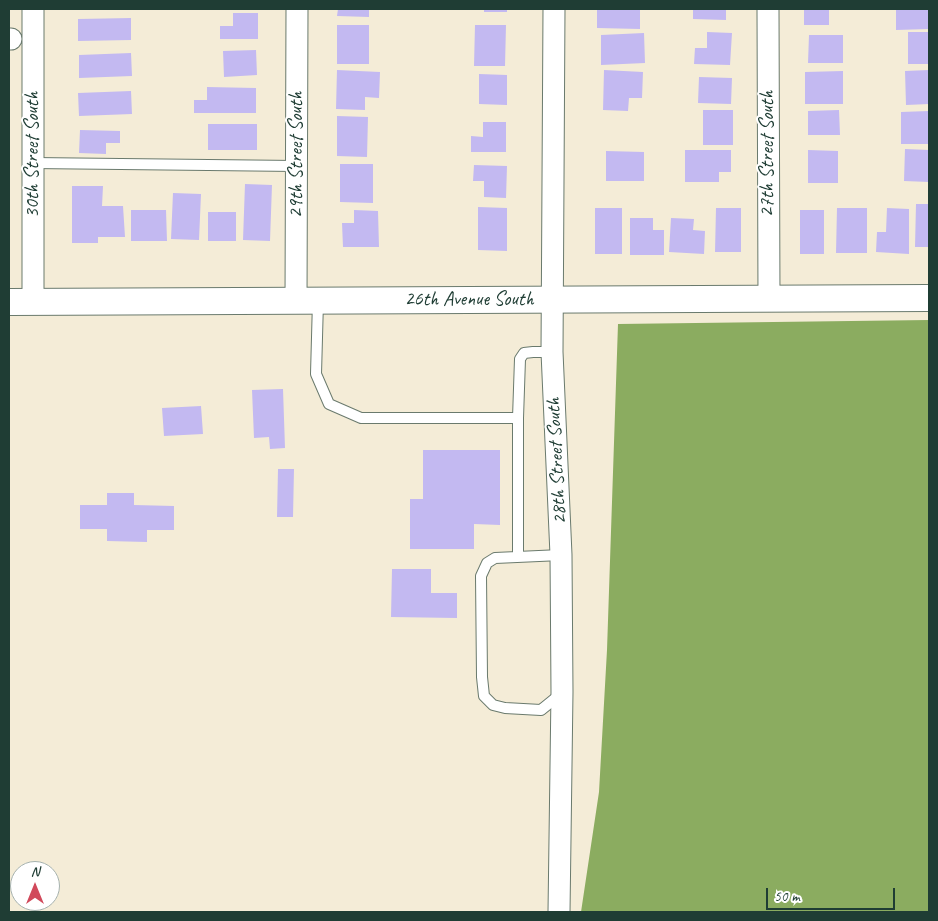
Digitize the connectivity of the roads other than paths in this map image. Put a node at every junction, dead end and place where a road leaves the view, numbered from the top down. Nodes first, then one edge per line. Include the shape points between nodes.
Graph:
1 (33, 9) edge
2 (297, 9) edge
3 (554, 9) edge
4 (768, 9) edge
5 (33, 163) junction
6 (296, 166) junction
7 (929, 298) edge
8 (768, 299) junction
9 (552, 300) junction
10 (307, 301) junction
11 (21, 302) edge
12 (552, 352) junction
13 (518, 418) junction
14 (561, 555) junction
15 (518, 557) junction
16 (562, 692) junction
17 (559, 912) edge

1 - 5 street, 30th Street South
2 - 6 street, 29th Street South
3 - 9 street, 28th Street South
4 - 8 street, 27th Street South
5 - 6 lane
5 - 11 street, 30th Street South
6 - 10 street, 29th Street South
7 - 8 street, 26th Avenue South
8 - 9 street, 26th Avenue South
9 - 10 street, 26th Avenue South
9 - 12 street, 28th Street South
10 - 11 street, 26th Avenue South
10 - 13 lane via 316,374 328,404 361,418
12 - 13 lane via 533,352 524,354 520,359
12 - 14 street, 28th Street South
13 - 15 lane
14 - 15 lane
14 - 16 street, 28th Street South
15 - 16 lane via 495,558 487,563 482,576 484,696 493,705 505,708 541,710
16 - 17 street, 28th Street South

